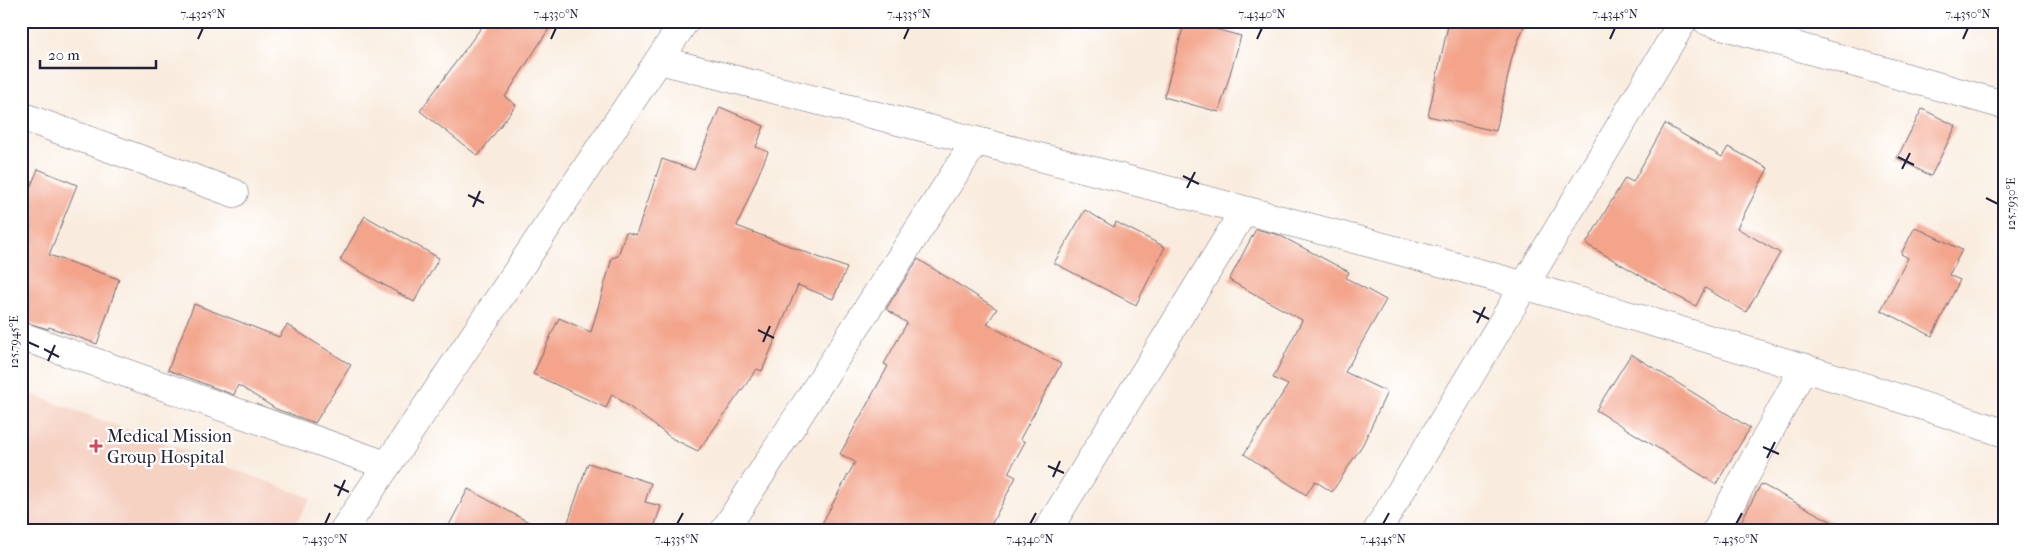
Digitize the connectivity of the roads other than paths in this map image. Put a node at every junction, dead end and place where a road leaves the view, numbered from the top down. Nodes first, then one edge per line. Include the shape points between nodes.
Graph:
1 (685, 21) edge
2 (1683, 21) edge
3 (1707, 21) edge
4 (659, 60) junction
5 (2004, 105) edge
6 (21, 116) edge
7 (975, 142) junction
8 (234, 193) dead end
9 (1244, 211) junction
10 (1524, 285) junction
11 (21, 336) edge
12 (1804, 367) junction
13 (2004, 433) edge
14 (386, 465) junction
15 (343, 531) edge
16 (724, 531) edge
17 (1047, 531) edge
18 (1377, 531) edge
19 (1716, 531) edge

1 - 4 street
2 - 10 street
3 - 5 street
4 - 7 street
4 - 14 street
6 - 8 street
7 - 9 street
7 - 16 street
9 - 10 street
9 - 17 street
10 - 12 street
10 - 18 street
11 - 14 street
12 - 13 street
12 - 19 street
14 - 15 street

